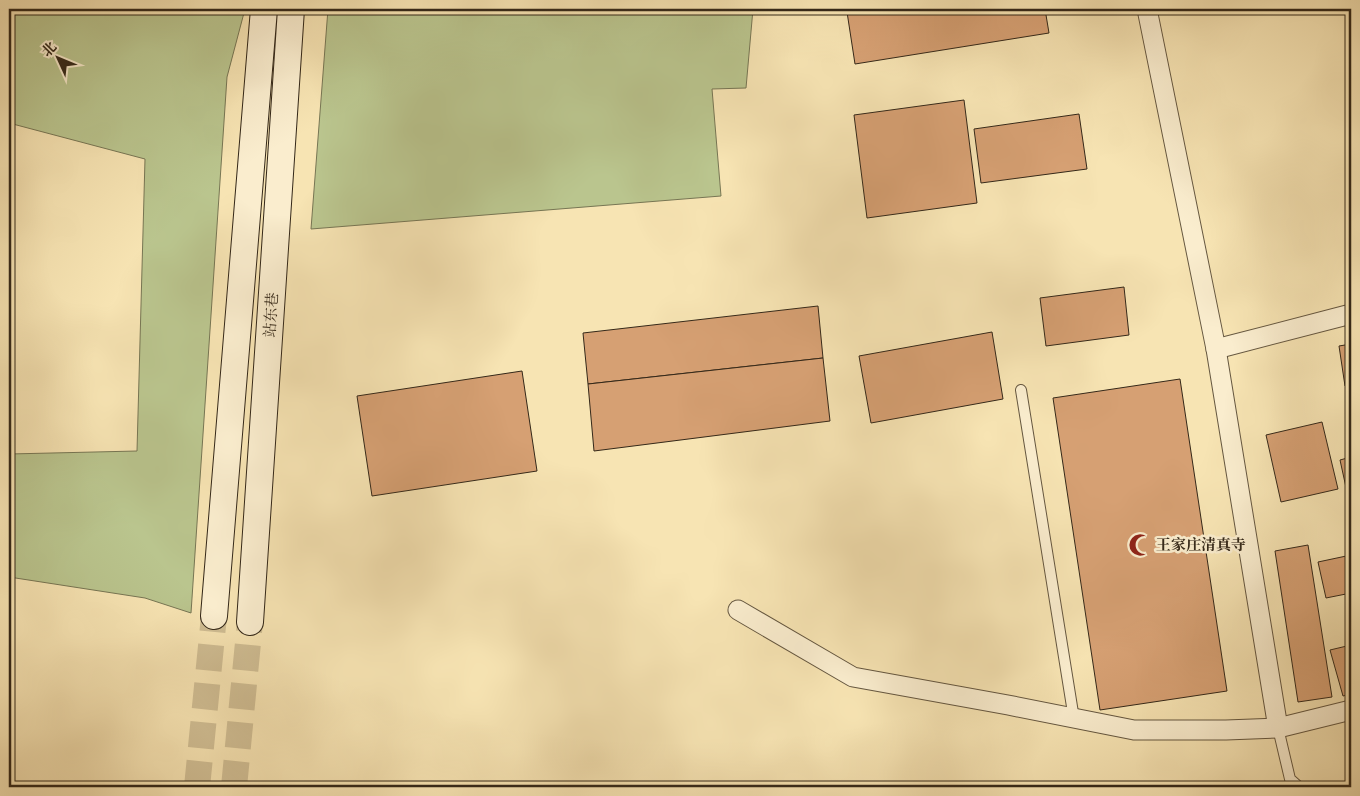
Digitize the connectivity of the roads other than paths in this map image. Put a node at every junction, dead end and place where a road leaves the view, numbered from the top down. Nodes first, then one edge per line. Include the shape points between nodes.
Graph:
1 (264, 9) edge
2 (291, 9) edge
3 (1147, 9) edge
4 (1351, 314) edge
5 (1216, 349) junction
6 (1021, 390) dead end
7 (738, 610) dead end
8 (214, 616) tunnel mouth
9 (250, 622) tunnel mouth
10 (1351, 710) edge
11 (1074, 719) junction
12 (1278, 728) junction
13 (1299, 787) edge

1 - 8 main road
2 - 9 main road, 站东巷
3 - 5 street
4 - 5 street
5 - 12 street
6 - 11 lane
7 - 11 street via 853,677
10 - 12 street
11 - 12 street via 1134,730
12 - 13 lane via 1290,778

